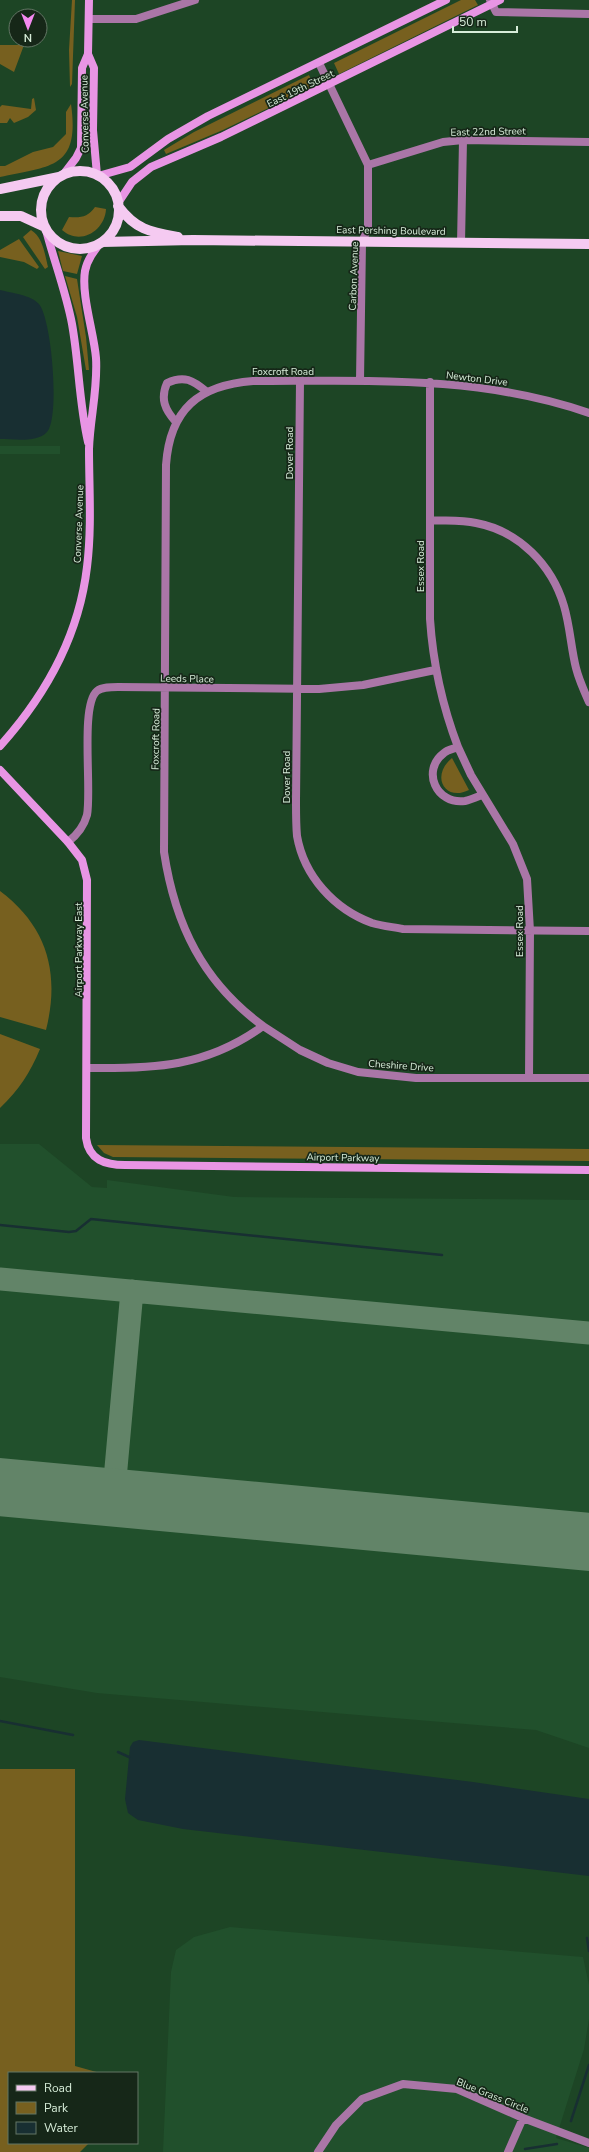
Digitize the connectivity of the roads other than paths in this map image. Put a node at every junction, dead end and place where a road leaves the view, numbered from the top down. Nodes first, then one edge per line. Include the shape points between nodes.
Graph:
1 (89, 0) edge
2 (194, 0) edge
3 (446, 0) edge
4 (500, 0) edge
5 (491, 2) edge
6 (589, 14) edge
7 (89, 19) junction
8 (88, 54) junction
9 (319, 63) junction
10 (329, 85) junction
11 (463, 140) junction
12 (589, 142) edge
13 (368, 165) junction
14 (62, 176) junction
15 (97, 176) junction
16 (0, 189) edge
17 (118, 205) junction
18 (0, 216) edge
19 (46, 228) junction
20 (193, 240) junction
21 (101, 242) junction
22 (362, 242) junction
23 (461, 243) junction
24 (589, 244) edge
25 (300, 381) junction
26 (360, 381) junction
27 (430, 382) junction
28 (207, 392) junction
29 (589, 413) edge
30 (176, 422) junction
31 (89, 446) junction
32 (431, 520) junction
33 (435, 670) junction
34 (166, 688) junction
35 (297, 690) junction
36 (589, 702) edge
37 (0, 746) edge
38 (458, 747) junction
39 (0, 770) edge
40 (482, 795) junction
41 (68, 842) junction
42 (530, 931) junction
43 (589, 931) edge
44 (263, 1026) junction
45 (87, 1068) junction
46 (529, 1078) junction
47 (589, 1078) edge
48 (97, 1160) joint
49 (589, 1170) edge
50 (523, 2118) junction
51 (589, 2143) edge
52 (318, 2152) edge
53 (508, 2152) edge

1 - 7 main road, Converse Avenue
2 - 7 street via 136,19
3 - 9 main road, East 19th Street
4 - 5 main road, East 19th Street
5 - 6 street via 496,12
5 - 10 main road, East 19th Street
7 - 8 main road, Converse Avenue
8 - 14 main road, Converse Avenue via 82,68 81,148
8 - 15 main road, Converse Avenue via 94,68 93,130
9 - 10 street, Carbon Avenue
9 - 15 main road, East 19th Street via 208,116 168,139 130,167
10 - 13 street, Carbon Avenue
10 - 17 main road, East 19th Street via 221,137 151,167 132,182
11 - 12 street, East 22nd Street
11 - 13 street, East 22nd Street via 444,142
11 - 23 street
13 - 22 street, Carbon Avenue via 368,228
14 - 15 main road via 80,171
14 - 16 main road
14 - 19 main road via 48,187 42,202
15 - 17 main road, East Pershing Boulevard via 111,187
17 - 20 main road, East Pershing Boulevard via 129,220 140,227
17 - 21 main road via 115,226
18 - 19 main road, East Pershing Boulevard via 21,216
19 - 21 main road, East Pershing Boulevard via 57,241 71,248 86,248
19 - 31 main road, Converse Avenue via 71,323 82,417
20 - 21 main road, East Pershing Boulevard
20 - 22 main road, East Pershing Boulevard
21 - 31 main road, Converse Avenue via 88,262 85,277 96,365
22 - 23 main road, East Pershing Boulevard
22 - 26 street, Carbon Avenue
23 - 24 main road, East Pershing Boulevard
25 - 26 street, Foxcroft Road
25 - 28 street, Foxcroft Road via 233,383
25 - 35 street, Dover Road
26 - 27 street, Newton Drive
27 - 29 street, Newton Drive via 527,394
27 - 32 street, Essex Road
28 - 30 street, Foxcroft Road via 184,410
28 - 30 street via 187,378 177,378 167,383 162,394 164,403
30 - 34 street, Foxcroft Road via 166,464
31 - 37 main road, Converse Avenue via 87,568 70,636 50,679 31,709
32 - 33 street, Essex Road via 430,619
32 - 36 street via 476,523 494,528 514,538 542,561 564,606 576,670
33 - 35 street, Leeds Place via 363,685
33 - 38 street, Essex Road via 440,695
34 - 35 street, Leeds Place
34 - 41 street, Leeds Place via 106,687 97,691 92,698 89,717 87,815 77,835
34 - 44 street, Foxcroft Road via 164,844 168,877 175,904 183,928 207,971 244,1012
35 - 42 street, Dover Road via 297,835 303,856 327,895 346,910 373,923 403,929
38 - 40 street, Essex Road
38 - 40 street via 444,753 436,763 433,774 435,788 441,796 452,800 464,801
39 - 41 main road, Airport Parkway East
40 - 42 street, Essex Road via 522,863 528,886
41 - 45 main road, Airport Parkway East via 82,860 87,880
42 - 43 street, Dover Road
42 - 46 street, Essex Road
44 - 45 street via 241,1042 207,1057 168,1066 130,1069
44 - 46 street, Cheshire Drive via 300,1050 328,1063 358,1072 416,1078
45 - 48 main road, Airport Parkway East via 86,1138 89,1149
46 - 47 street, Cheshire Drive
48 - 49 main road, Airport Parkway via 119,1165
50 - 51 street, Blue Grass Circle
50 - 52 street, Blue Grass Circle via 457,2089 403,2084 362,2099 336,2125
50 - 53 street

